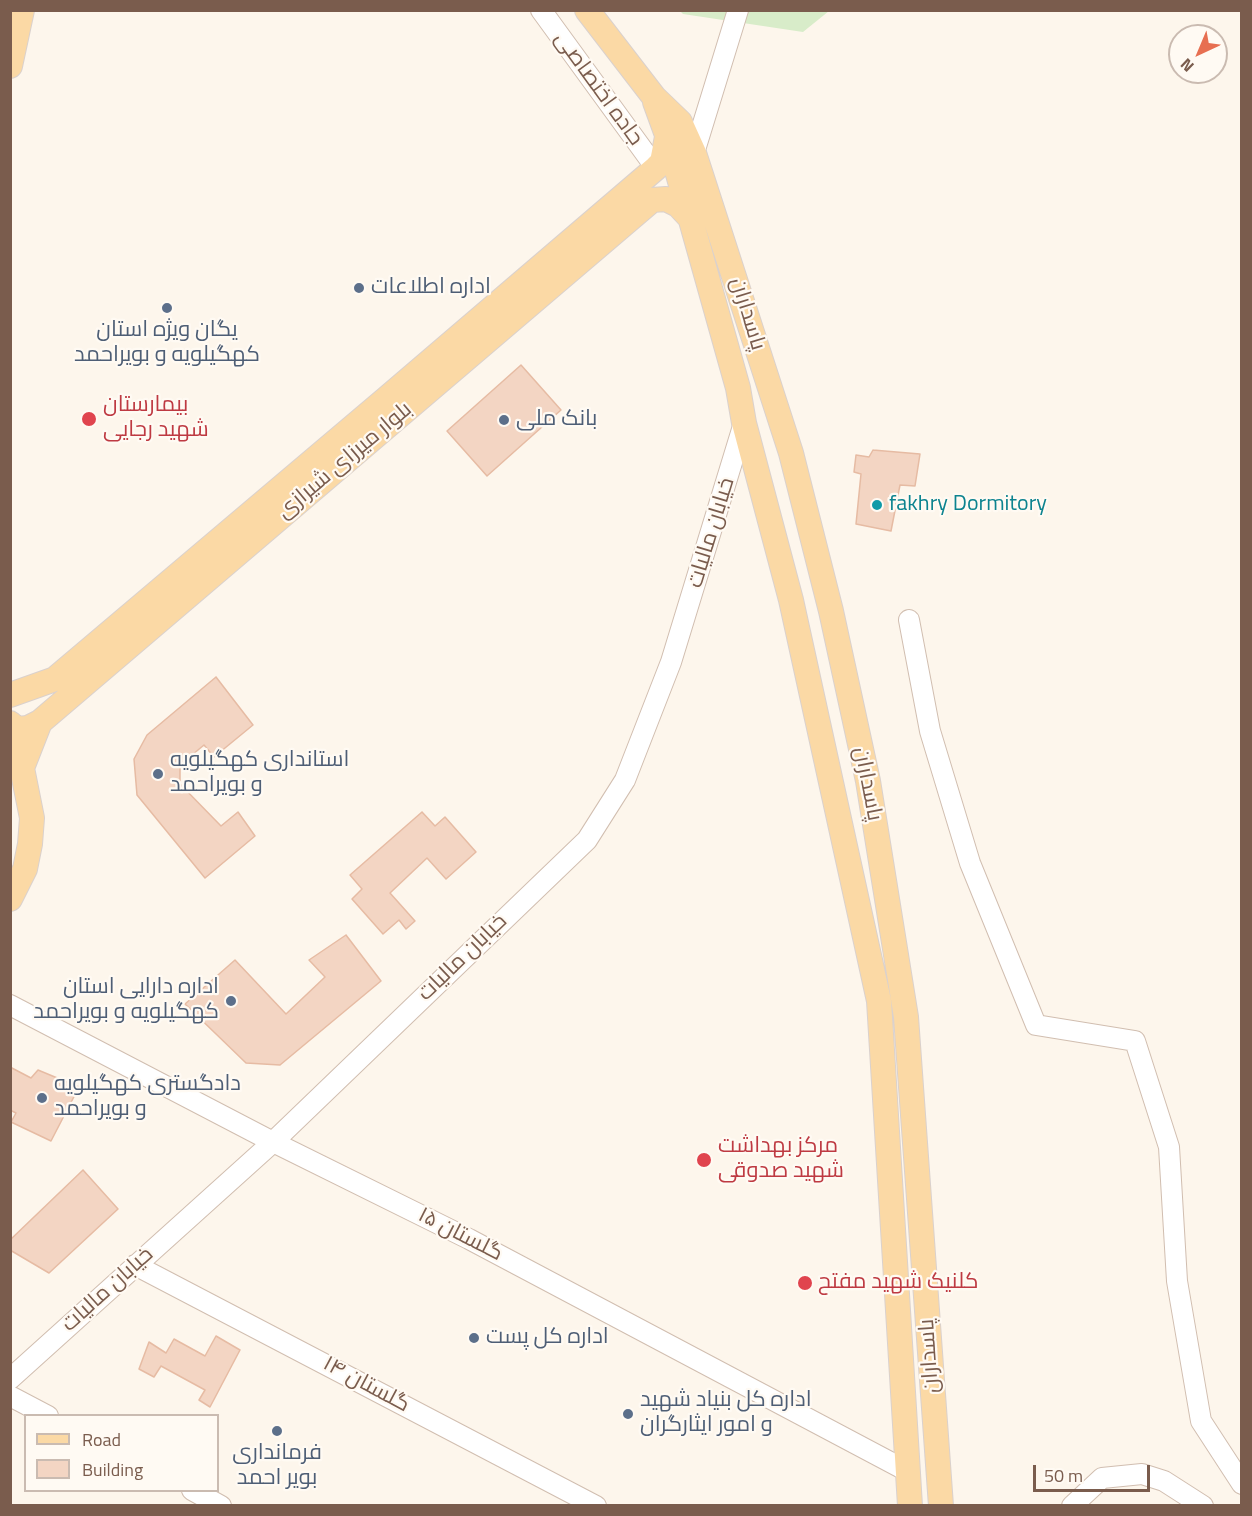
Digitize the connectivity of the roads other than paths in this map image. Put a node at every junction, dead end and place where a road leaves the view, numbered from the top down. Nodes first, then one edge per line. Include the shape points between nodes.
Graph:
1 (22, 10) edge
2 (541, 10) edge
3 (587, 10) edge
4 (738, 10) edge
5 (10, 66) edge
6 (654, 97) junction
7 (667, 135) junction
8 (694, 153) junction
9 (656, 168) junction
10 (692, 220) junction
11 (750, 322) junction
12 (721, 331) junction
13 (769, 387) junction
14 (738, 388) junction
15 (744, 423) junction
16 (909, 620) dead end
17 (10, 695) edge
18 (40, 722) junction
19 (10, 723) edge
20 (10, 745) edge
21 (22, 768) junction
22 (10, 899) edge
23 (10, 1005) edge
24 (273, 1142) junction
25 (135, 1265) junction
26 (10, 1379) edge
27 (10, 1396) edge
28 (44, 1414) edge
29 (907, 1471) junction
30 (1242, 1484) edge
31 (194, 1492) edge
32 (220, 1506) edge
33 (596, 1506) edge
34 (910, 1506) edge
35 (941, 1506) edge
36 (1072, 1506) edge
37 (1203, 1506) edge

1 - 5 main road
2 - 9 street, جاده اختصاصی
3 - 6 main road, پاسداران
4 - 8 street
6 - 7 main road, پاسداران
6 - 8 main road, پاسداران via 680,122
7 - 9 main road, بلوار میرزای شیرازی via 662,162
7 - 10 main road, پاسداران
8 - 11 main road, پاسداران
9 - 17 main road, بلوار میرزای شیرازی via 55,679
10 - 12 main road, پاسداران
10 - 18 main road, بلوار میرزای شیرازی via 666,199 651,200
11 - 12 main road via 747,336 738,342 730,341
11 - 13 main road, پاسداران
12 - 14 main road, پاسداران
13 - 14 main road via 758,375 750,374 742,377
13 - 35 main road, پاسداران via 800,487 868,781 906,1017
14 - 15 main road, پاسداران
15 - 24 street, خیابان مالیات via 671,662 626,780 586,840
15 - 29 main road, پاسداران via 791,600 879,1001
16 - 30 street via 930,731 970,863 1036,1024 1135,1041 1169,1147 1177,1281 1201,1421
18 - 19 main road via 17,729
18 - 21 main road, بلوار میرزای شیرازی
20 - 21 main road
21 - 22 main road via 32,818 30,844 25,869
23 - 24 street, گلستان ۱۵
24 - 25 street, خیابان مالیات
24 - 29 street, گلستان ۱۵ via 469,1239
25 - 26 street, خیابان مالیات
25 - 33 street, گلستان ۱۴
27 - 28 street
29 - 34 main road, پاسداران
31 - 32 street
36 - 37 street via 1102,1478 1142,1474 1164,1481

